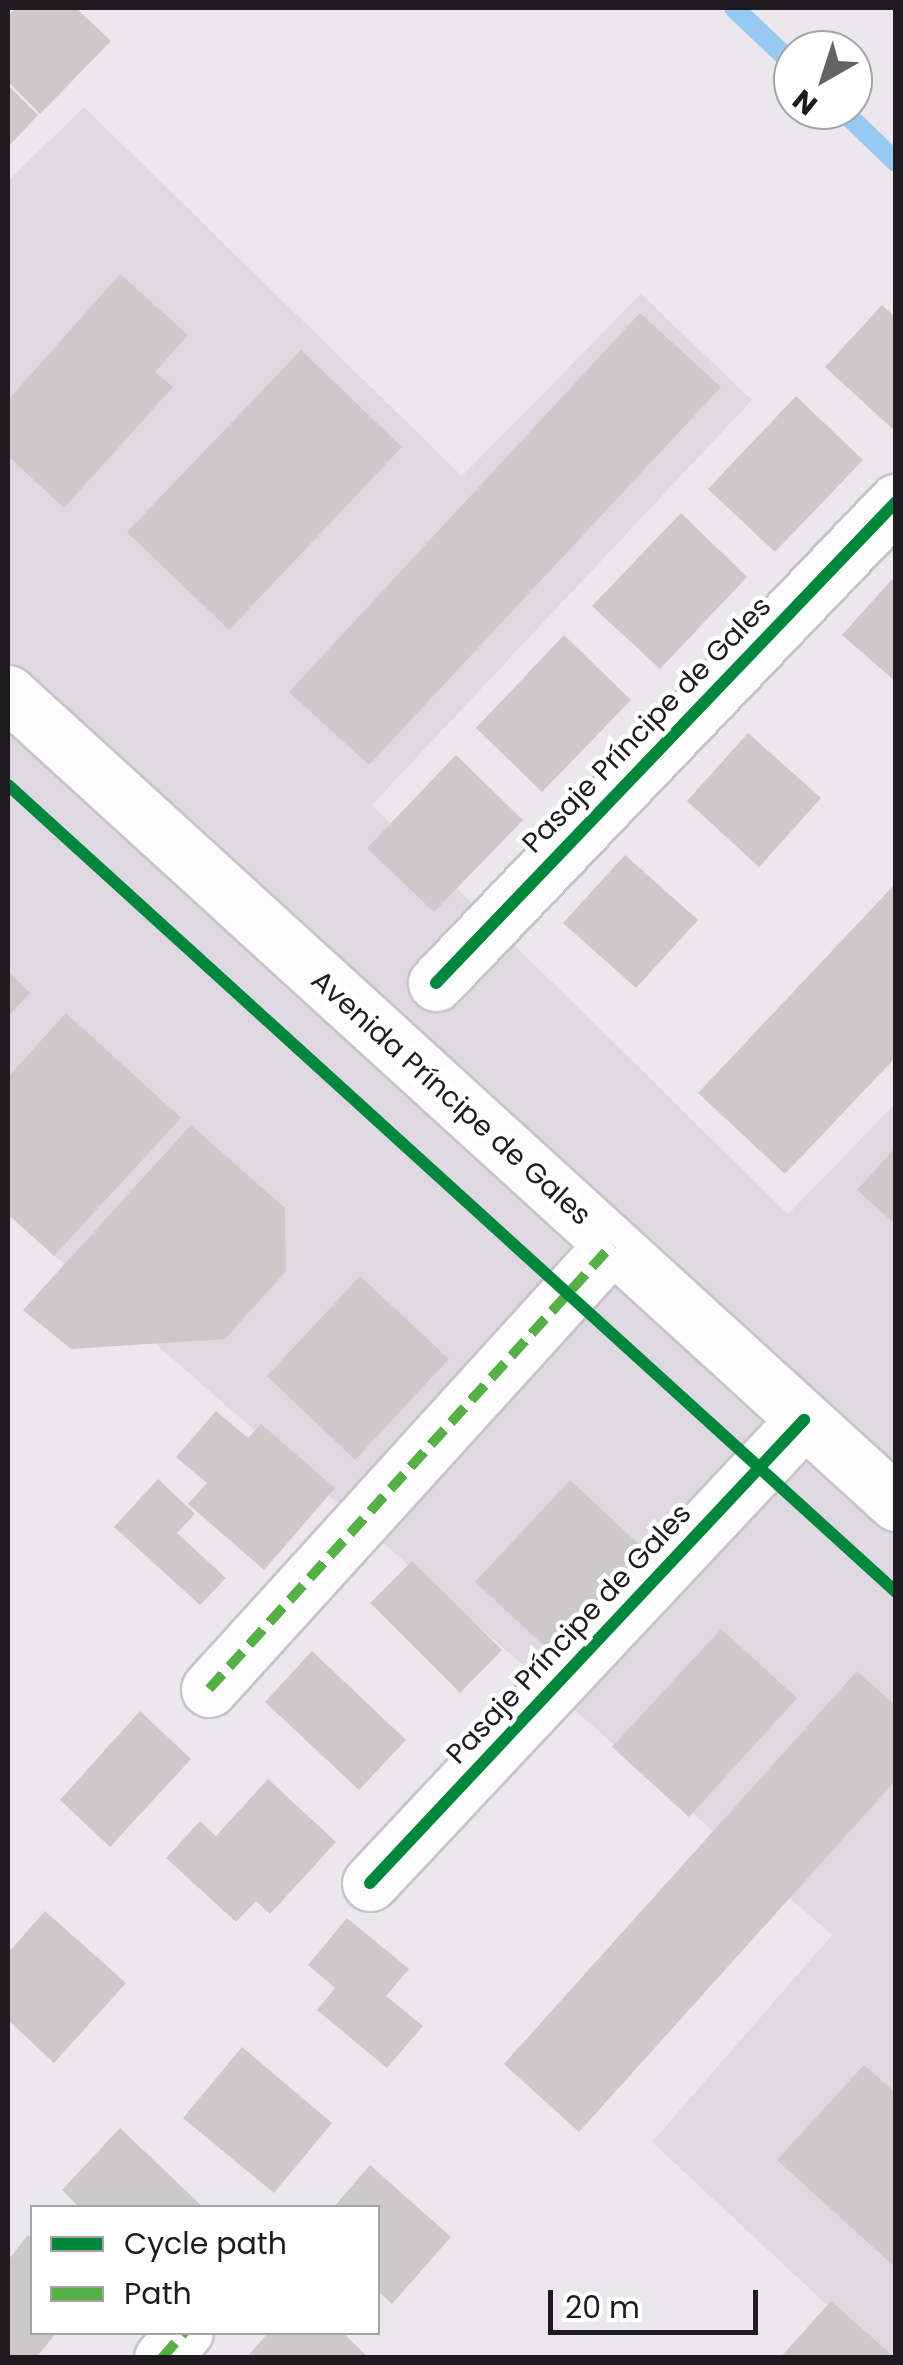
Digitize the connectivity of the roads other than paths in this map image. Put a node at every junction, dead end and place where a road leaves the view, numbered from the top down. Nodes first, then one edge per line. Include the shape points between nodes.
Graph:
1 (896, 502) edge
2 (8, 692) edge
3 (436, 983) dead end
4 (612, 1245) junction
5 (804, 1420) junction
6 (896, 1503) edge
7 (208, 1689) dead end
8 (370, 1882) dead end
9 (182, 2335) edge
10 (162, 2358) edge

1 - 3 street, Pasaje Príncipe de Gales
2 - 4 street, Avenida Príncipe de Gales
4 - 5 street, Avenida Príncipe de Gales
4 - 7 street
5 - 6 street, Avenida Príncipe de Gales
5 - 8 street, Pasaje Príncipe de Gales
9 - 10 street

